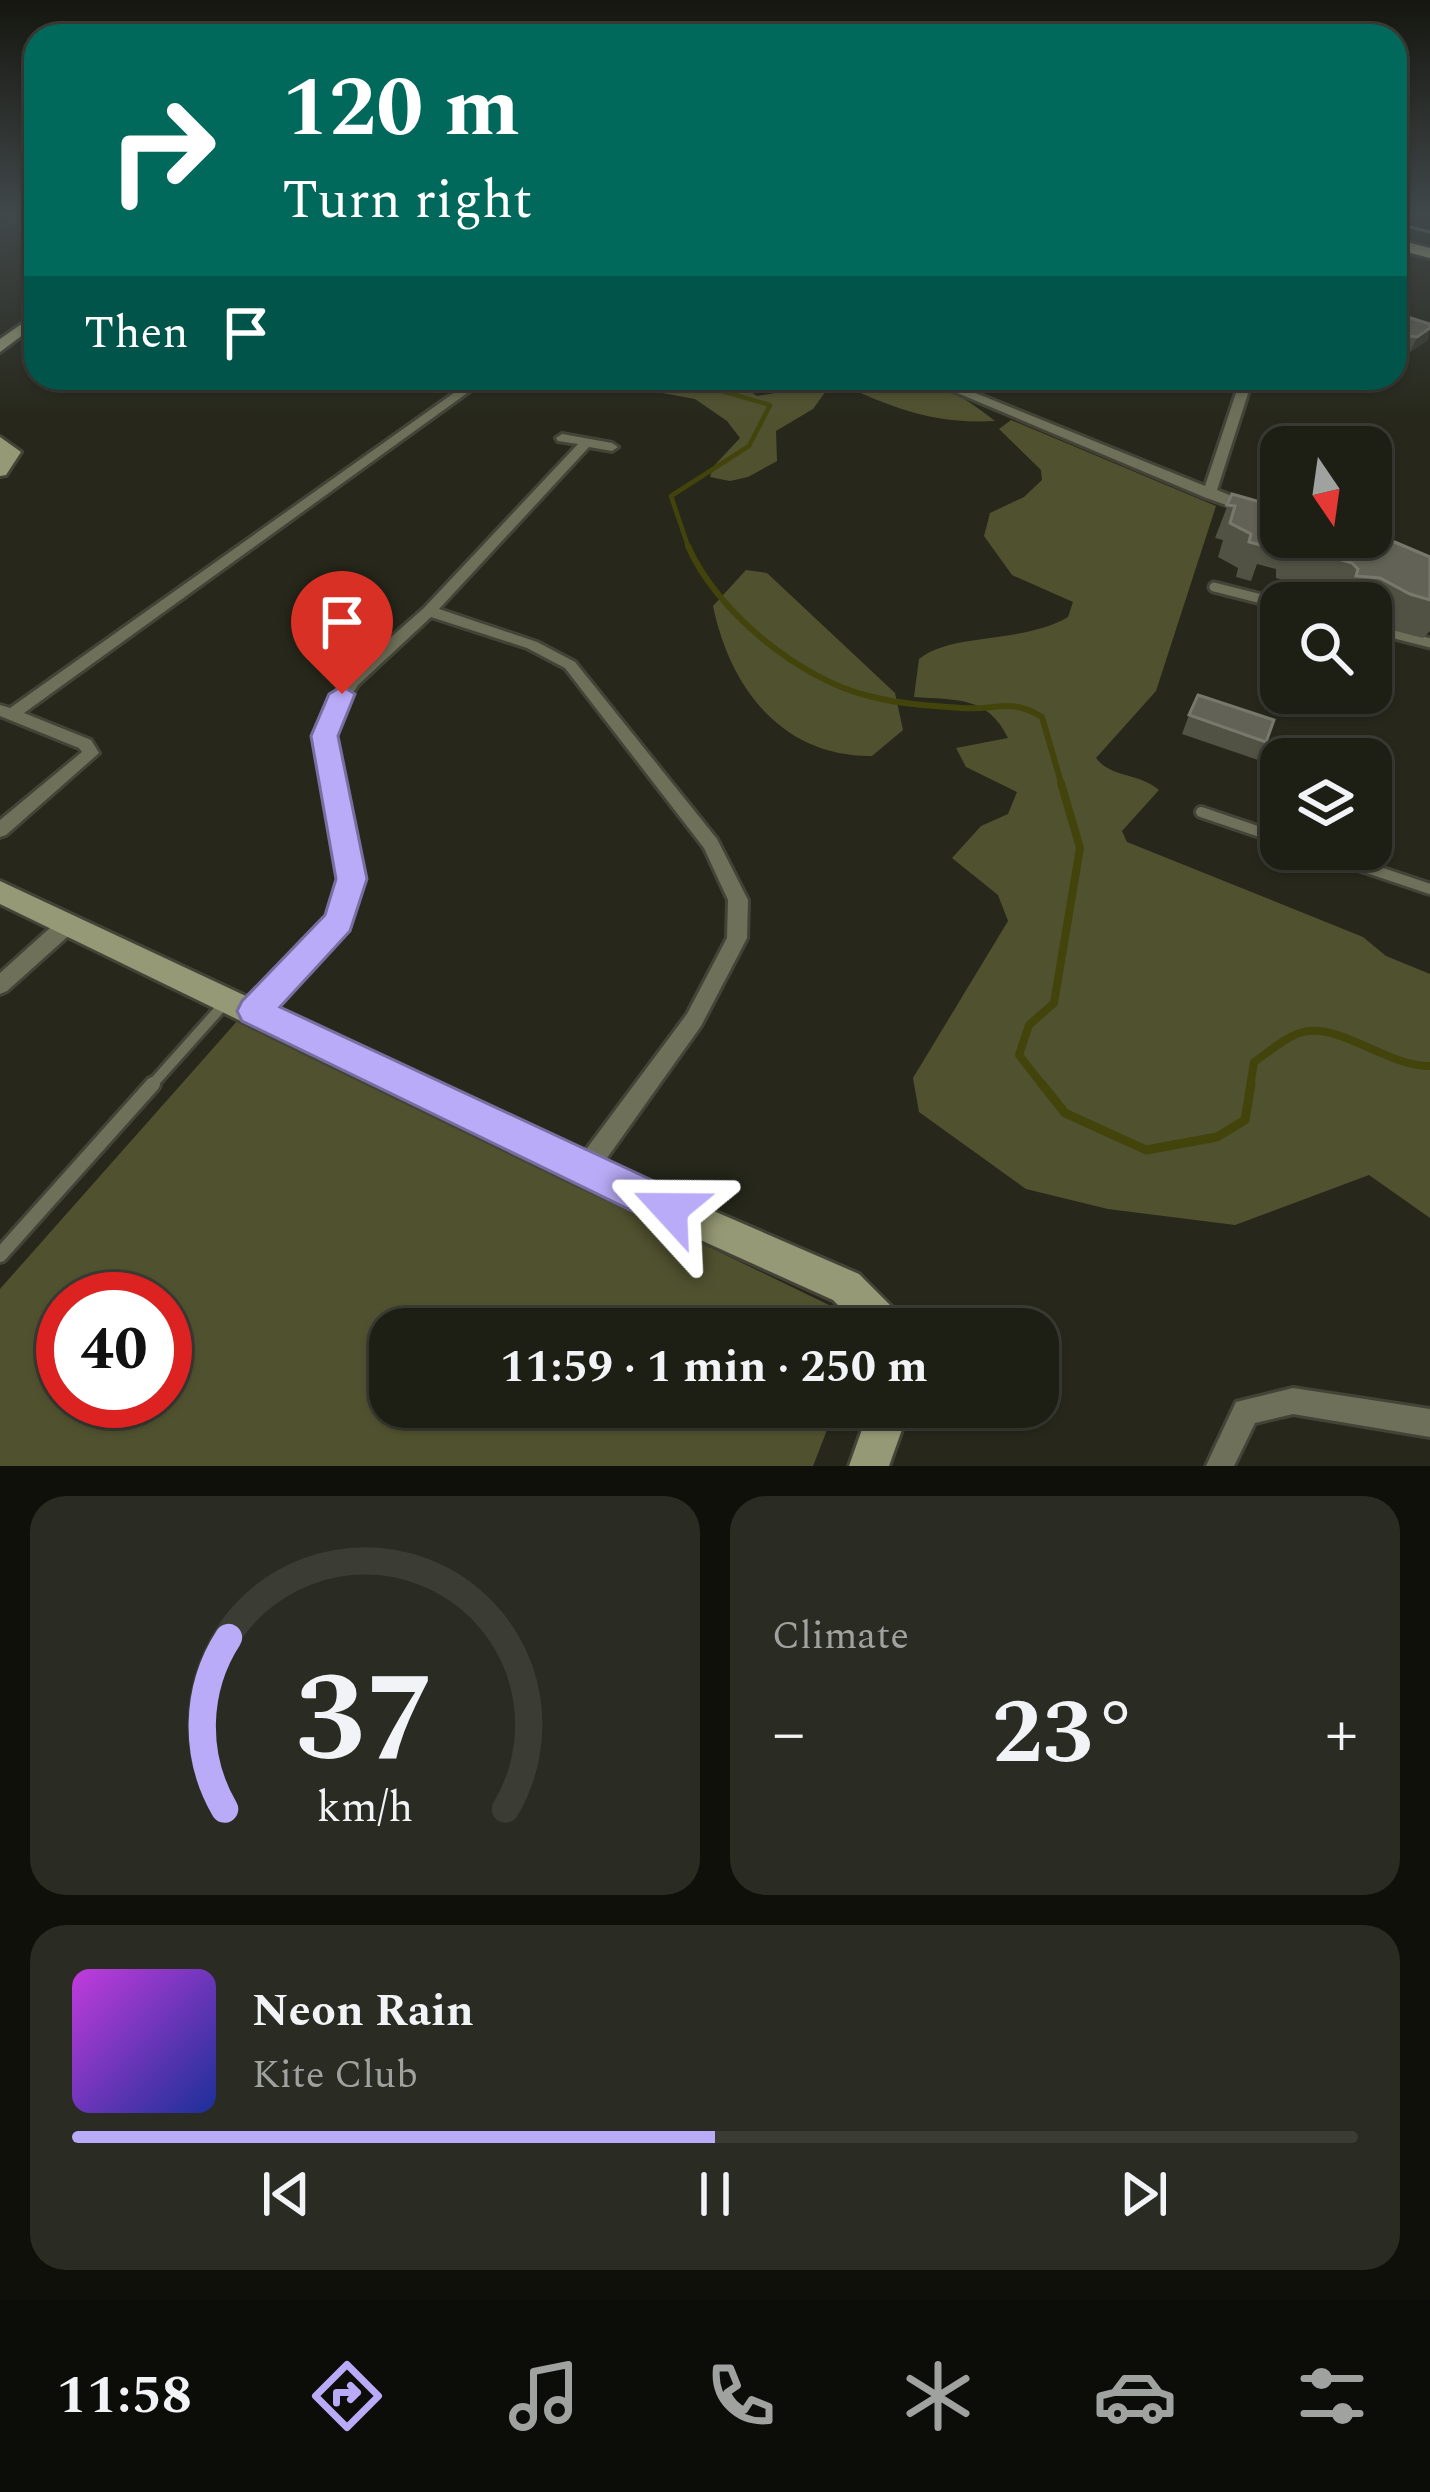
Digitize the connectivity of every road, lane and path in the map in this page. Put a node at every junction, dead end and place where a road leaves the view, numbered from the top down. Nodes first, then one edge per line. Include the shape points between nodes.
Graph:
1 (24, 327) edge
2 (0, 346) edge
3 (465, 390) edge
4 (957, 390) edge
5 (1243, 390) edge
6 (562, 438) dead end
7 (0, 442) edge
8 (586, 442) junction
9 (612, 447) dead end
10 (0, 472) edge
11 (1209, 494) junction
12 (1260, 513) edge
13 (1214, 587) dead end
14 (1260, 599) edge
15 (430, 611) junction
16 (1392, 633) edge
17 (1430, 643) edge
18 (6, 712) edge
19 (1201, 812) dead end
20 (0, 830) edge
21 (1260, 832) edge
22 (1373, 870) edge
23 (1430, 889) edge
24 (0, 892) edge
25 (68, 924) junction
26 (0, 985) edge
27 (242, 1005) junction
28 (584, 1171) junction
29 (0, 1255) edge
30 (867, 1308) edge
31 (1430, 1423) edge
32 (882, 1428) edge
33 (868, 1466) edge
34 (1220, 1466) edge

1 - 2 street
3 - 18 street
4 - 11 street
5 - 11 street
6 - 8 street
7 - 10 street via 12,452
8 - 9 street
8 - 15 street
11 - 12 street
13 - 14 lane
15 - 27 street via 352,681 329,717 325,747 352,879 339,922
15 - 28 street via 570,665 711,844 738,900 737,938 694,1020
16 - 17 lane
18 - 20 street via 91,753
19 - 21 lane
22 - 23 lane
24 - 25 street
25 - 26 street
25 - 27 street
27 - 28 street
27 - 29 lane
28 - 30 street via 846,1287
31 - 34 street via 1294,1401 1246,1412
32 - 33 street

